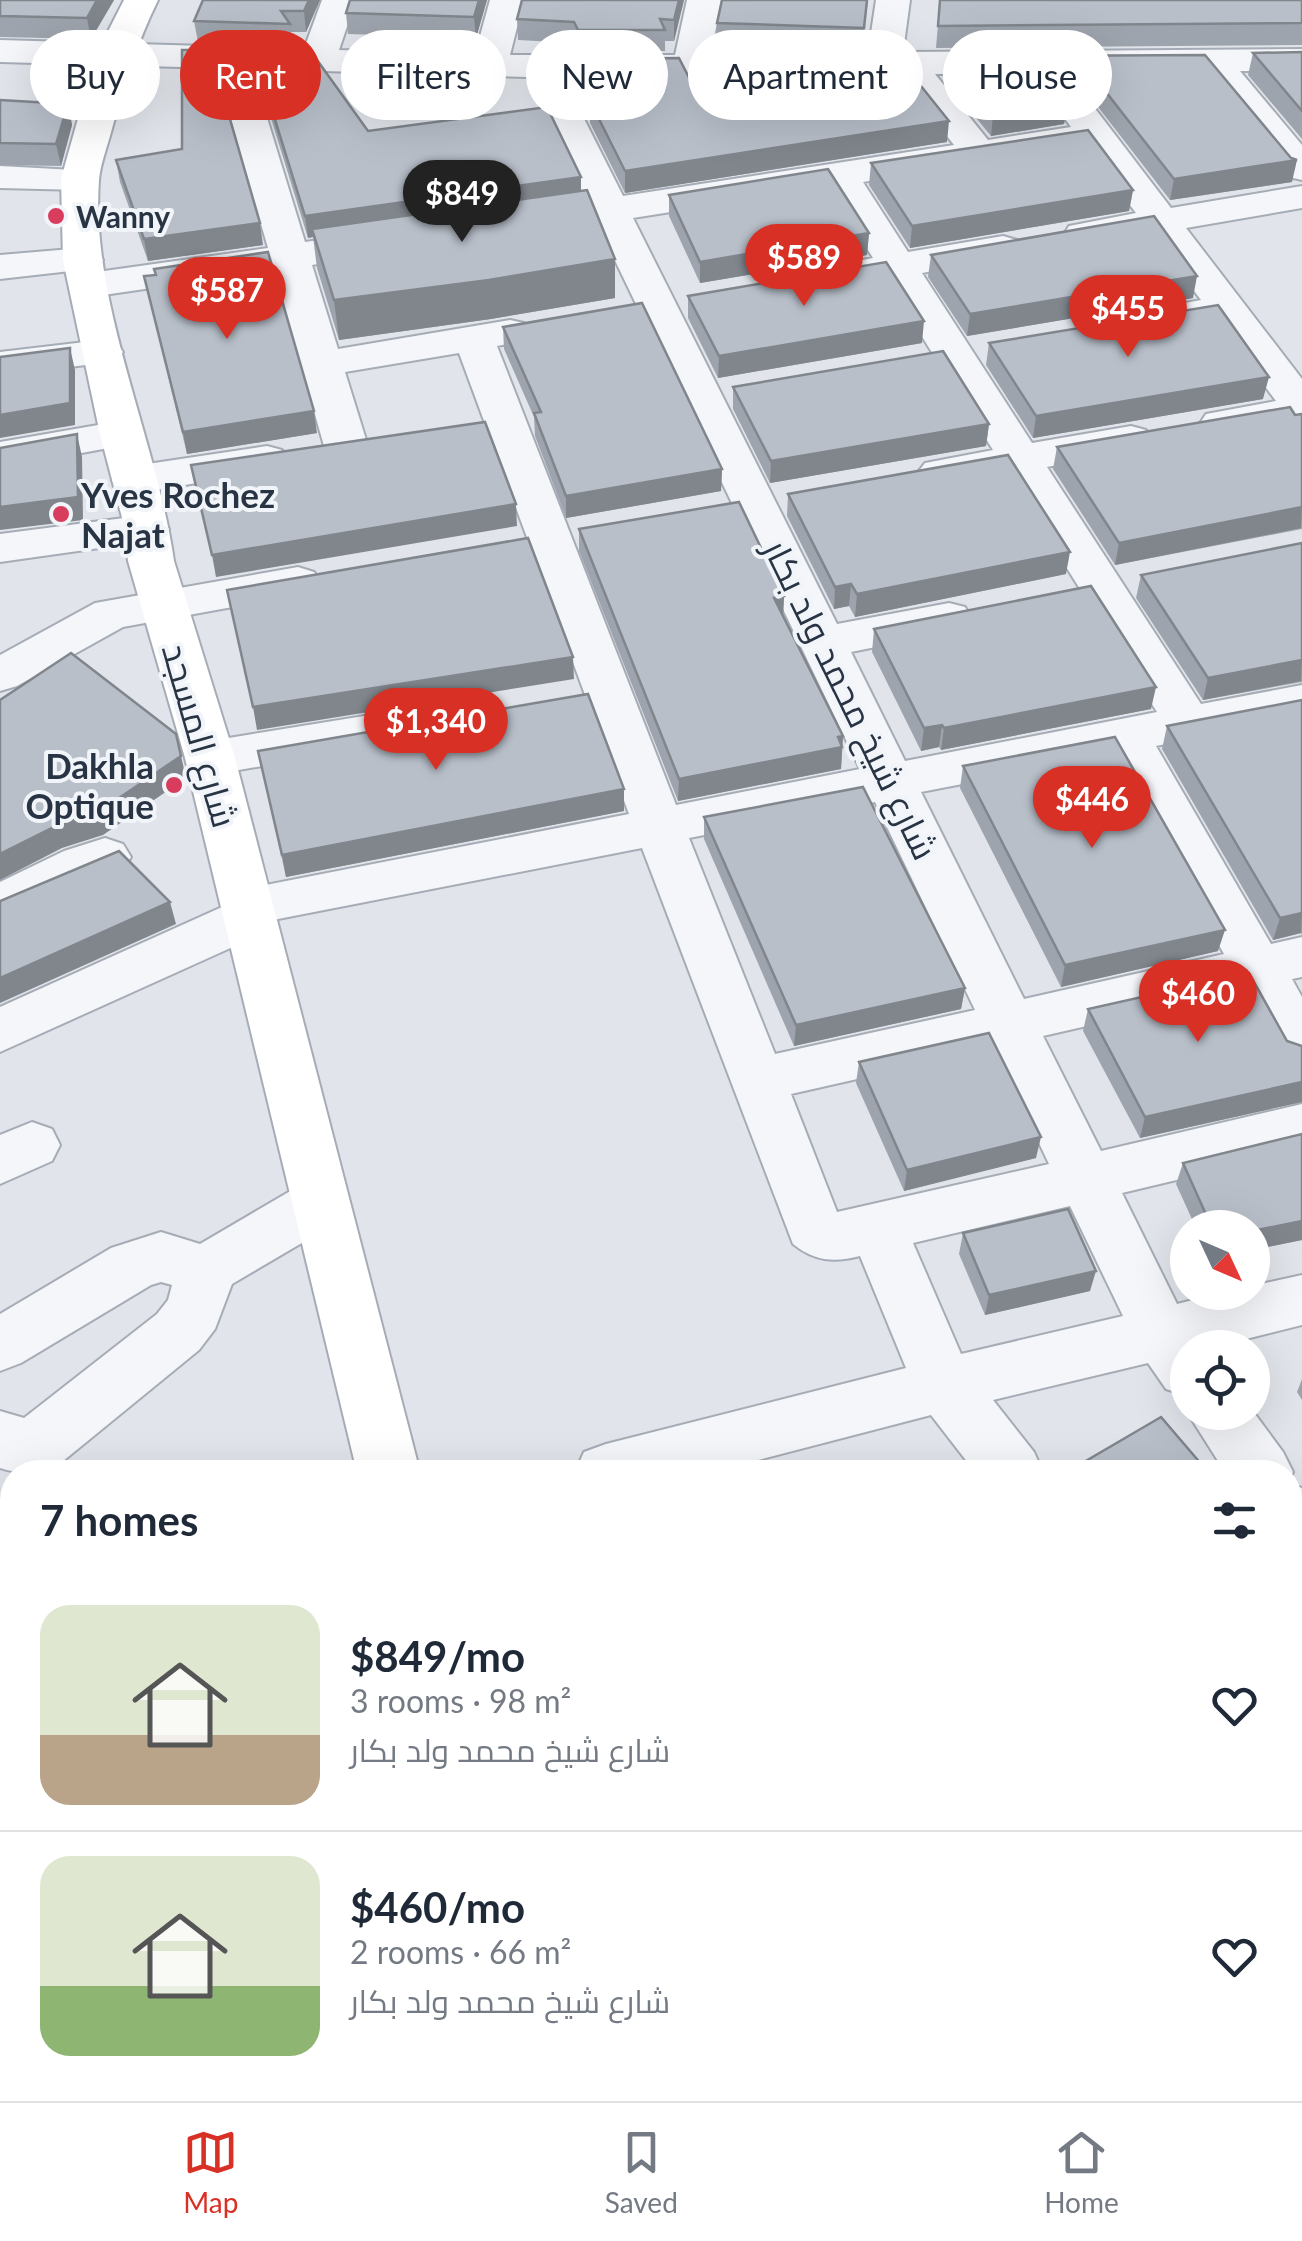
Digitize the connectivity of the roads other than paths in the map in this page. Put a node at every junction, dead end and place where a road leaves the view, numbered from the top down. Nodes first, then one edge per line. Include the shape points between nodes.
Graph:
1 (141, 0) edge
2 (338, 0) edge
3 (507, 0) edge
4 (704, 0) edge
5 (893, 0) edge
6 (126, 30) edge
7 (499, 30) edge
8 (699, 30) edge
9 (894, 30) edge
10 (0, 51) edge
11 (30, 52) edge
12 (321, 55) edge
13 (1302, 60) edge
14 (1212, 61) junction
15 (1112, 63) edge
16 (923, 91) edge
17 (96, 120) edge
18 (250, 120) edge
19 (567, 120) edge
20 (1084, 120) edge
21 (1095, 134) junction
22 (979, 152) junction
23 (1302, 169) edge
24 (840, 174) junction
25 (0, 177) edge
26 (80, 179) junction
27 (1302, 196) edge
28 (613, 210) junction
29 (537, 220) edge
30 (1160, 221) junction
31 (424, 237) edge
32 (291, 256) junction
33 (898, 266) junction
34 (0, 268) edge
35 (86, 272) junction
36 (788, 284) edge
37 (1228, 308) junction
38 (548, 325) edge
39 (1100, 330) edge
40 (474, 338) junction
41 (102, 352) junction
42 (0, 364) edge
43 (322, 364) junction
44 (1302, 408) edge
45 (121, 434) junction
46 (0, 455) edge
47 (1020, 458) junction
48 (907, 477) edge
49 (134, 480) junction
50 (146, 529) junction
51 (0, 548) edge
52 (339, 575) edge
53 (162, 605) junction
54 (991, 609) edge
55 (824, 642) junction
56 (0, 675) edge
57 (1302, 701) edge
58 (438, 721) edge
59 (1188, 723) junction
60 (1127, 738) junction
61 (210, 758) junction
62 (892, 781) junction
63 (661, 826) junction
64 (104, 857) edge
65 (0, 904) edge
66 (248, 912) junction
67 (1280, 962) edge
68 (1010, 1023) junction
69 (0, 1031) edge
70 (1302, 1045) edge
71 (758, 1080) junction
72 (1302, 1127) edge
73 (1085, 1177) junction
74 (320, 1202) junction
75 (876, 1228) junction
76 (205, 1270) junction
77 (1302, 1300) edge
78 (1227, 1330) edge
79 (1170, 1343) edge
80 (0, 1345) edge
81 (1170, 1352) edge
82 (944, 1385) junction
83 (1231, 1430) edge
84 (12, 1453) edge
85 (387, 1460) edge
86 (653, 1460) edge
87 (1003, 1460) edge
88 (1252, 1460) edge

1 - 6 street, شارع المسجد
2 - 12 street
3 - 7 street
4 - 8 street
5 - 9 street
10 - 11 street
13 - 14 street
14 - 15 street
14 - 23 street
16 - 22 street
17 - 26 street, شارع المسجد
18 - 32 street
19 - 28 street, شارع شيخ محمد ولد بكار
20 - 21 street
21 - 22 street
21 - 30 street
22 - 24 street
24 - 28 street
24 - 33 street
25 - 26 street
26 - 35 street, شارع المسجد
27 - 30 street
28 - 29 street
28 - 55 street, شارع شيخ محمد ولد بكار via 660,306 723,393 756,503
30 - 33 street
30 - 37 street
31 - 32 street
32 - 35 street
32 - 43 street
33 - 36 street
33 - 47 street
34 - 35 street
35 - 41 street, شارع المسجد
37 - 39 street
37 - 44 street
38 - 40 street
40 - 43 street
40 - 63 street via 483,423 550,538 591,696
41 - 42 street
41 - 45 street, شارع المسجد
43 - 49 street via 366,443
44 - 47 street
45 - 46 street
45 - 49 street, شارع المسجد
47 - 48 street
47 - 59 street
49 - 50 street, شارع المسجد
50 - 51 street
50 - 53 street, شارع المسجد
52 - 53 street
53 - 56 street via 94,620
53 - 61 street, شارع المسجد
54 - 55 street
55 - 62 street, شارع شيخ محمد ولد بكار
57 - 59 street
58 - 61 street
59 - 60 street
60 - 62 street
60 - 67 street
61 - 66 street, شارع المسجد
62 - 63 street
62 - 68 street, شارع شيخ محمد ولد بكار
63 - 66 street
63 - 71 street
64 - 65 street
66 - 69 street
66 - 74 street, شارع المسجد
67 - 68 street
67 - 70 street
68 - 71 street
68 - 73 street, شارع شيخ محمد ولد بكار
71 - 75 street via 814,1227 839,1237
72 - 73 street
73 - 75 street
73 - 79 street, شارع شيخ محمد ولد بكار
74 - 76 street
74 - 85 street, شارع المسجد
75 - 82 street
76 - 80 street via 161,1258 132,1266
76 - 84 street via 192,1319
77 - 78 street
81 - 82 street
82 - 86 street
82 - 87 street
83 - 88 street

